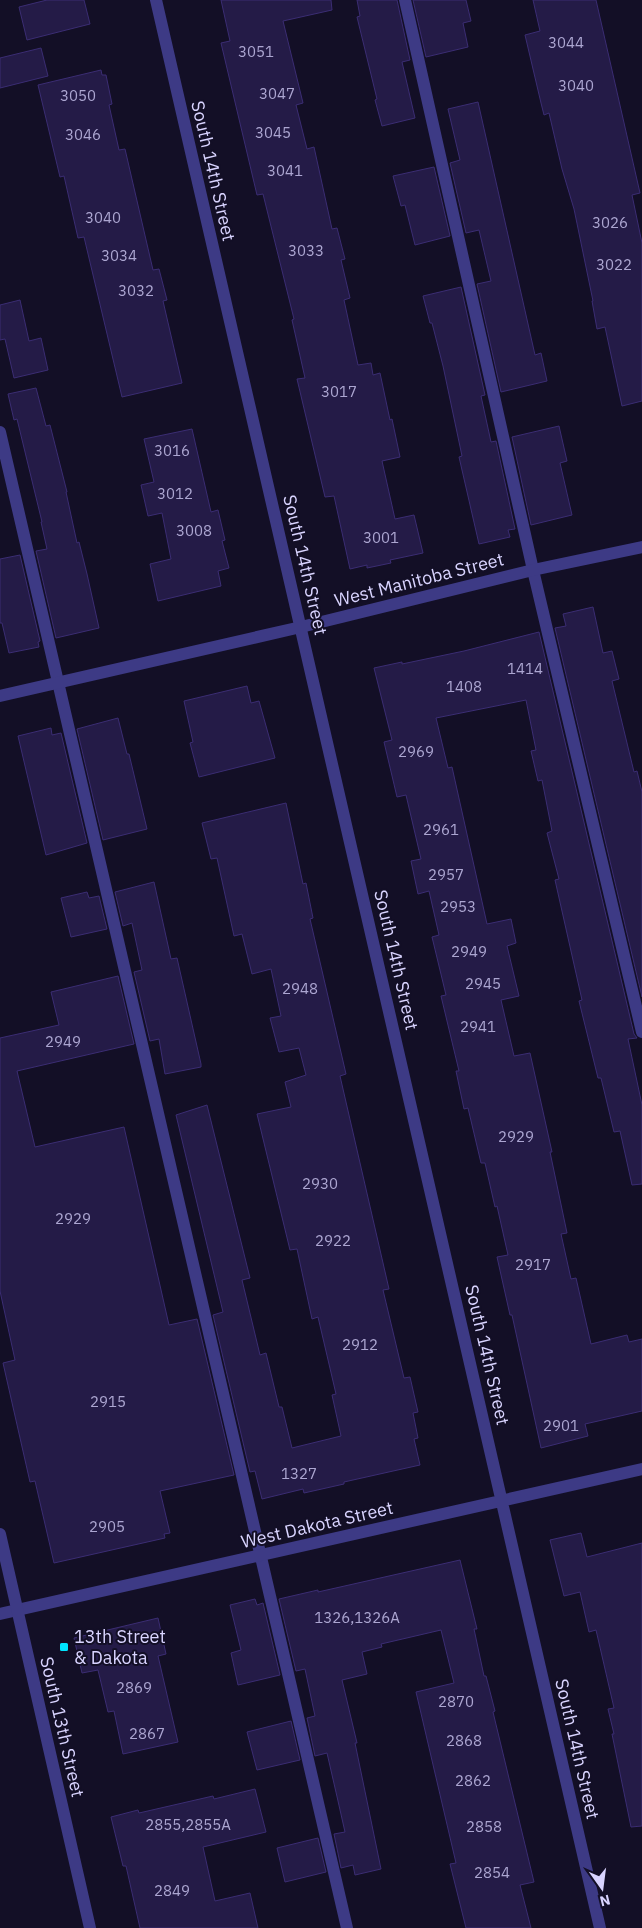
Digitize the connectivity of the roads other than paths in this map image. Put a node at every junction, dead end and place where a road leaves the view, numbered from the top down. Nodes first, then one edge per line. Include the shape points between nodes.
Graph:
1 (156, 0) edge
2 (405, 0) edge
3 (0, 432) edge
4 (642, 547) edge
5 (533, 570) junction
6 (301, 627) junction
7 (59, 682) junction
8 (0, 696) edge
9 (642, 1032) edge
10 (642, 1469) edge
11 (502, 1501) junction
12 (0, 1534) edge
13 (260, 1556) junction
14 (17, 1610) junction
15 (0, 1614) edge
16 (90, 1928) edge
17 (347, 1928) edge
18 (600, 1928) edge

1 - 6 street, South 14th Street
2 - 5 street
3 - 7 street
4 - 5 street, West Manitoba Street
5 - 6 street, West Manitoba Street
5 - 9 street
6 - 7 street, West Manitoba Street
6 - 11 street, South 14th Street
7 - 8 street, West Manitoba Street
7 - 13 street
10 - 11 street, West Dakota Street
11 - 13 street, West Dakota Street
11 - 18 street, South 14th Street
12 - 14 street, South 13th Street
13 - 14 street, West Dakota Street
13 - 17 street
14 - 15 street, West Dakota Street
14 - 16 street, South 13th Street

